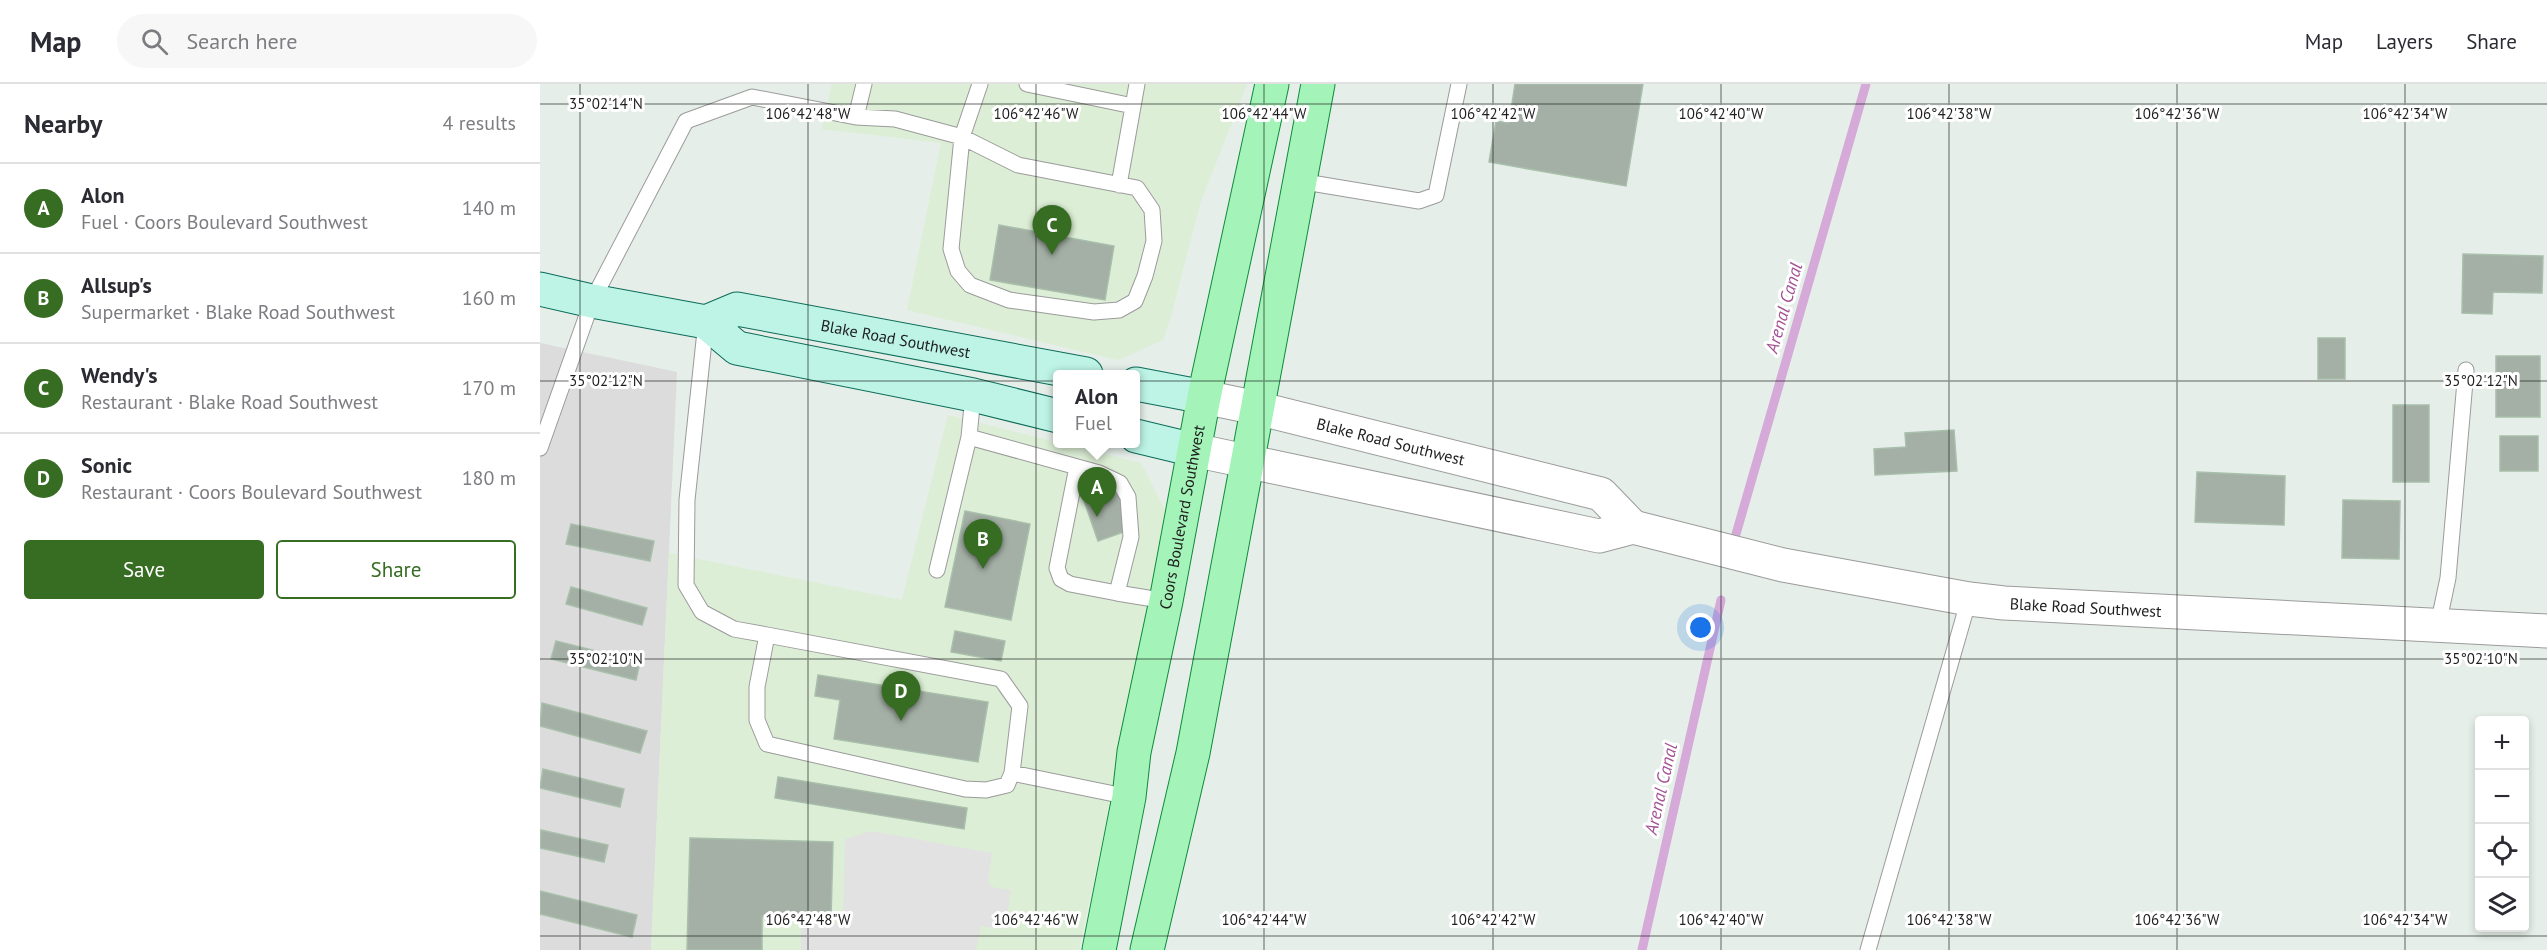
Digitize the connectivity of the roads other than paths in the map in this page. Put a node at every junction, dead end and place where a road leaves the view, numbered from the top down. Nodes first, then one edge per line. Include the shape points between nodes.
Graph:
1 (864, 84) edge
2 (980, 84) edge
3 (1027, 84) edge
4 (1137, 84) edge
5 (1272, 84) edge
6 (1318, 84) edge
7 (1459, 84) edge
8 (1132, 106) junction
9 (856, 117) junction
10 (962, 137) junction
11 (1299, 181) junction
12 (1119, 185) junction
13 (540, 289) edge
14 (592, 301) junction
15 (706, 322) junction
16 (1060, 370) edge
17 (2466, 370) dead end
18 (1140, 385) edge
19 (973, 395) junction
20 (1204, 396) junction
21 (1257, 408) junction
22 (1053, 415) edge
23 (1140, 437) edge
24 (969, 438) junction
25 (540, 448) edge
26 (1194, 450) junction
27 (1248, 460) junction
28 (1077, 467) junction
29 (1633, 527) junction
30 (937, 570) dead end
31 (1117, 593) junction
32 (1969, 599) junction
33 (1166, 601) junction
34 (2438, 625) junction
35 (2547, 631) edge
36 (767, 635) junction
37 (1012, 773) junction
38 (1129, 797) junction
39 (1099, 950) edge
40 (1147, 950) edge
41 (1868, 950) edge

1 - 9 lane
2 - 10 lane
3 - 8 lane
4 - 8 lane
5 - 20 main road, Coors Boulevard Southwest
6 - 11 main road
7 - 11 lane via 1436,195 1419,201
8 - 12 lane
9 - 10 lane via 895,119
9 - 14 lane via 752,97 686,121
10 - 12 lane via 1018,165
10 - 12 lane via 951,249 958,271 970,285 1009,300 1094,312 1119,310 1135,301 1154,241 1152,210 1137,188
11 - 21 main road
13 - 14 main road
14 - 15 main road
14 - 25 lane
15 - 16 main road, Blake Road Southwest via 737,309
15 - 19 main road via 736,348
15 - 36 lane via 687,500 686,585 702,612 734,629
17 - 34 lane via 2448,578
18 - 20 main road, Blake Road Southwest
19 - 22 main road
19 - 24 lane
20 - 21 street, Blake Road Southwest
20 - 26 main road, Coors Boulevard Southwest
21 - 27 main road
21 - 29 street, Blake Road Southwest via 1601,494
23 - 26 main road, Blake Road Southwest
24 - 28 lane
24 - 30 lane
26 - 27 street, Blake Road Southwest
26 - 33 main road, Coors Boulevard Southwest
27 - 29 street, Blake Road Southwest via 1599,536
27 - 40 main road via 1192,753
28 - 31 lane via 1120,483 1128,497 1131,537
28 - 31 lane via 1057,568 1061,579 1070,584
29 - 32 street, Blake Road Southwest via 1783,565
31 - 33 lane
32 - 34 street, Blake Road Southwest
32 - 41 lane
33 - 38 main road, Coors Boulevard Southwest via 1134,752
34 - 35 street, Blake Road Southwest
36 - 37 lane via 1001,679 1020,706
36 - 37 lane via 757,720 767,744 965,789 1007,785
37 - 38 lane
38 - 39 main road, Coors Boulevard Southwest

